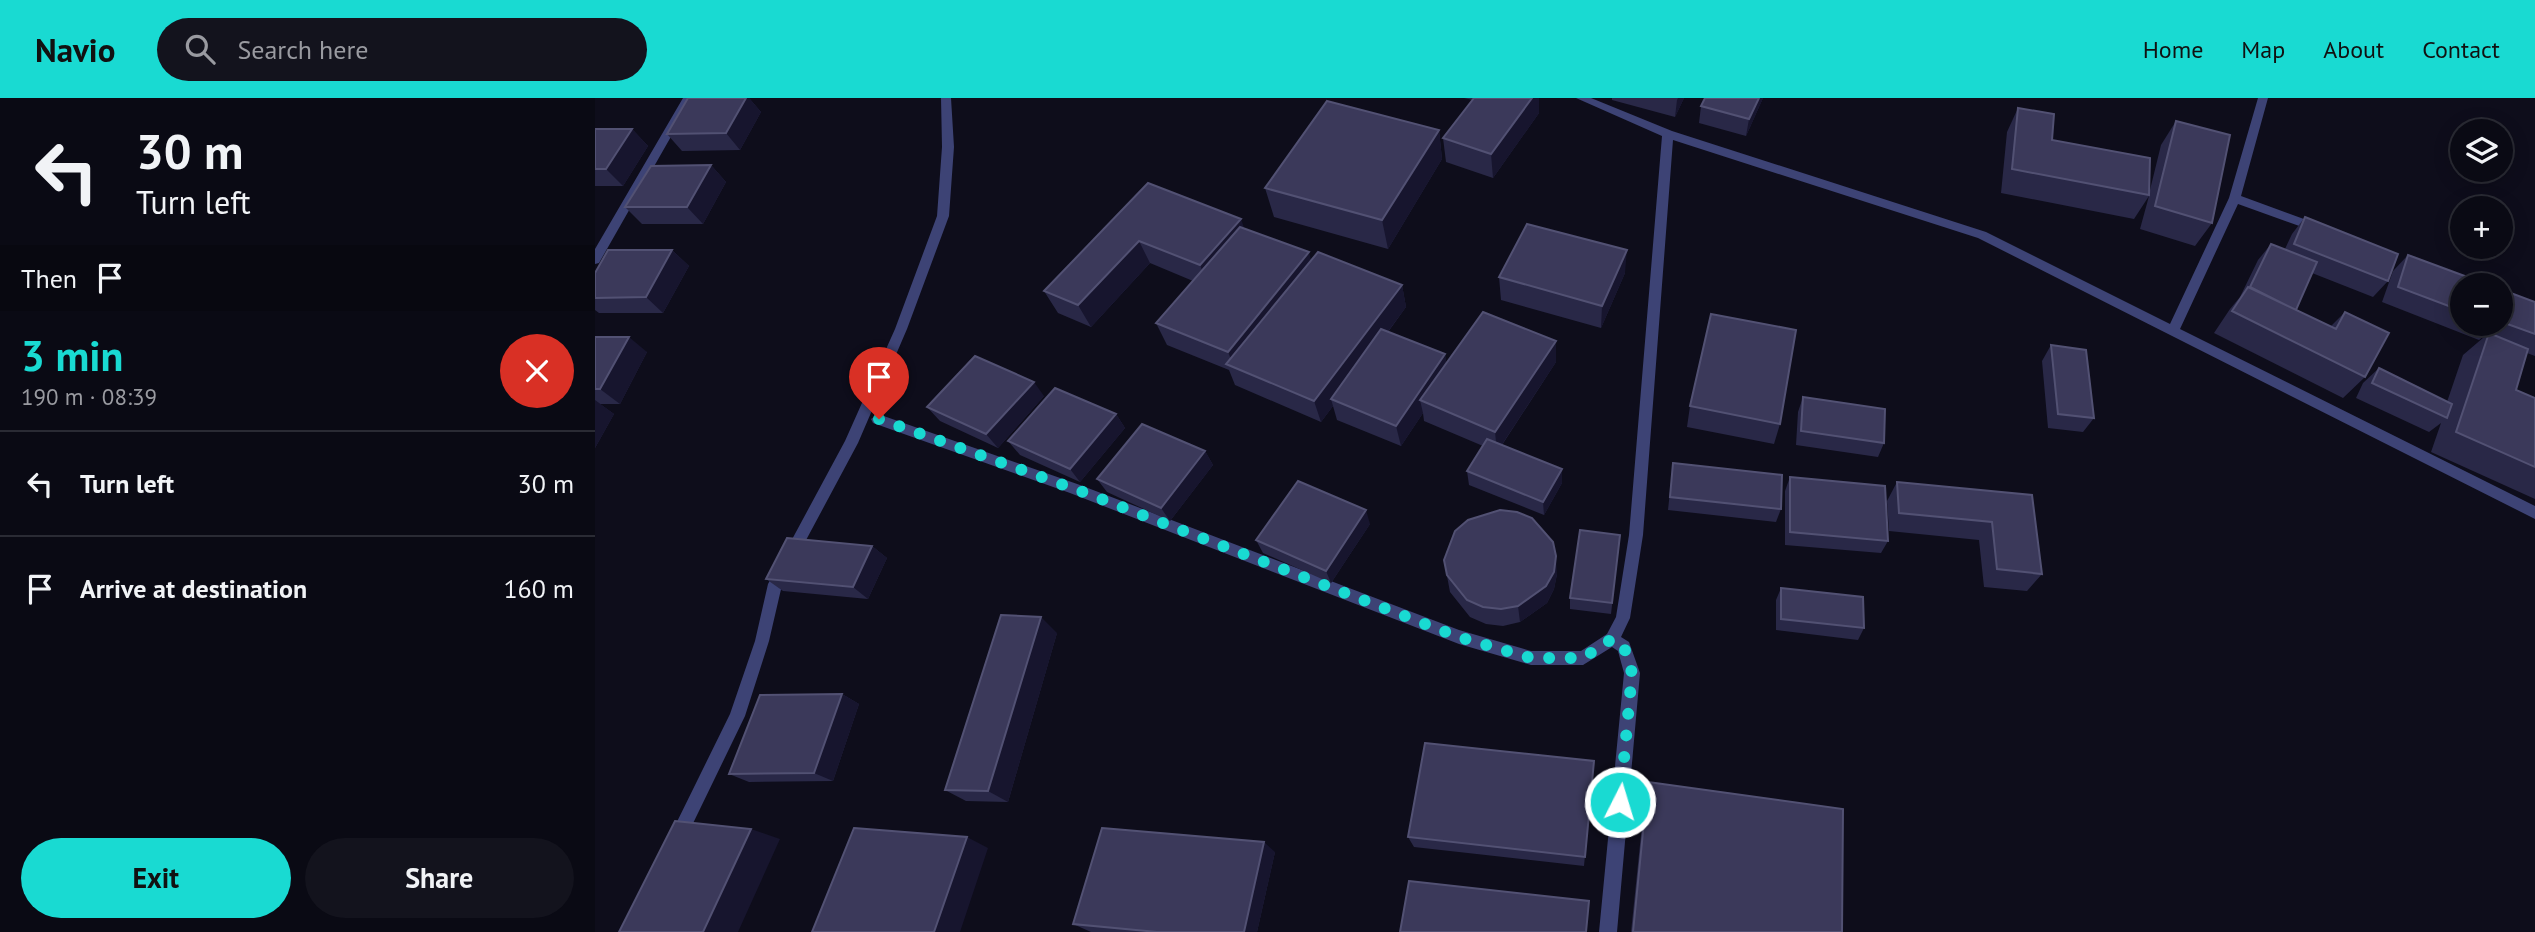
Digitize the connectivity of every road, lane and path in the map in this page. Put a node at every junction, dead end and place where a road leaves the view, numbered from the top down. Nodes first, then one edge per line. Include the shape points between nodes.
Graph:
1 (688, 98) edge
2 (946, 98) edge
3 (1581, 98) edge
4 (2263, 98) edge
5 (1668, 134) junction
6 (2235, 198) junction
7 (2325, 232) edge
8 (595, 260) edge
9 (2174, 329) junction
10 (879, 419) dead end
11 (2535, 513) edge
12 (1612, 639) junction
13 (670, 852) edge
14 (1608, 932) edge

1 - 8 street
2 - 13 street via 943,216 901,329 851,443 775,584 737,716
3 - 5 street
4 - 6 street
5 - 9 street via 1982,235
5 - 12 street via 1636,535 1623,618
6 - 7 street
6 - 9 street
9 - 11 street
10 - 12 street via 1459,637 1531,658 1583,658
12 - 14 street via 1624,647 1632,673

